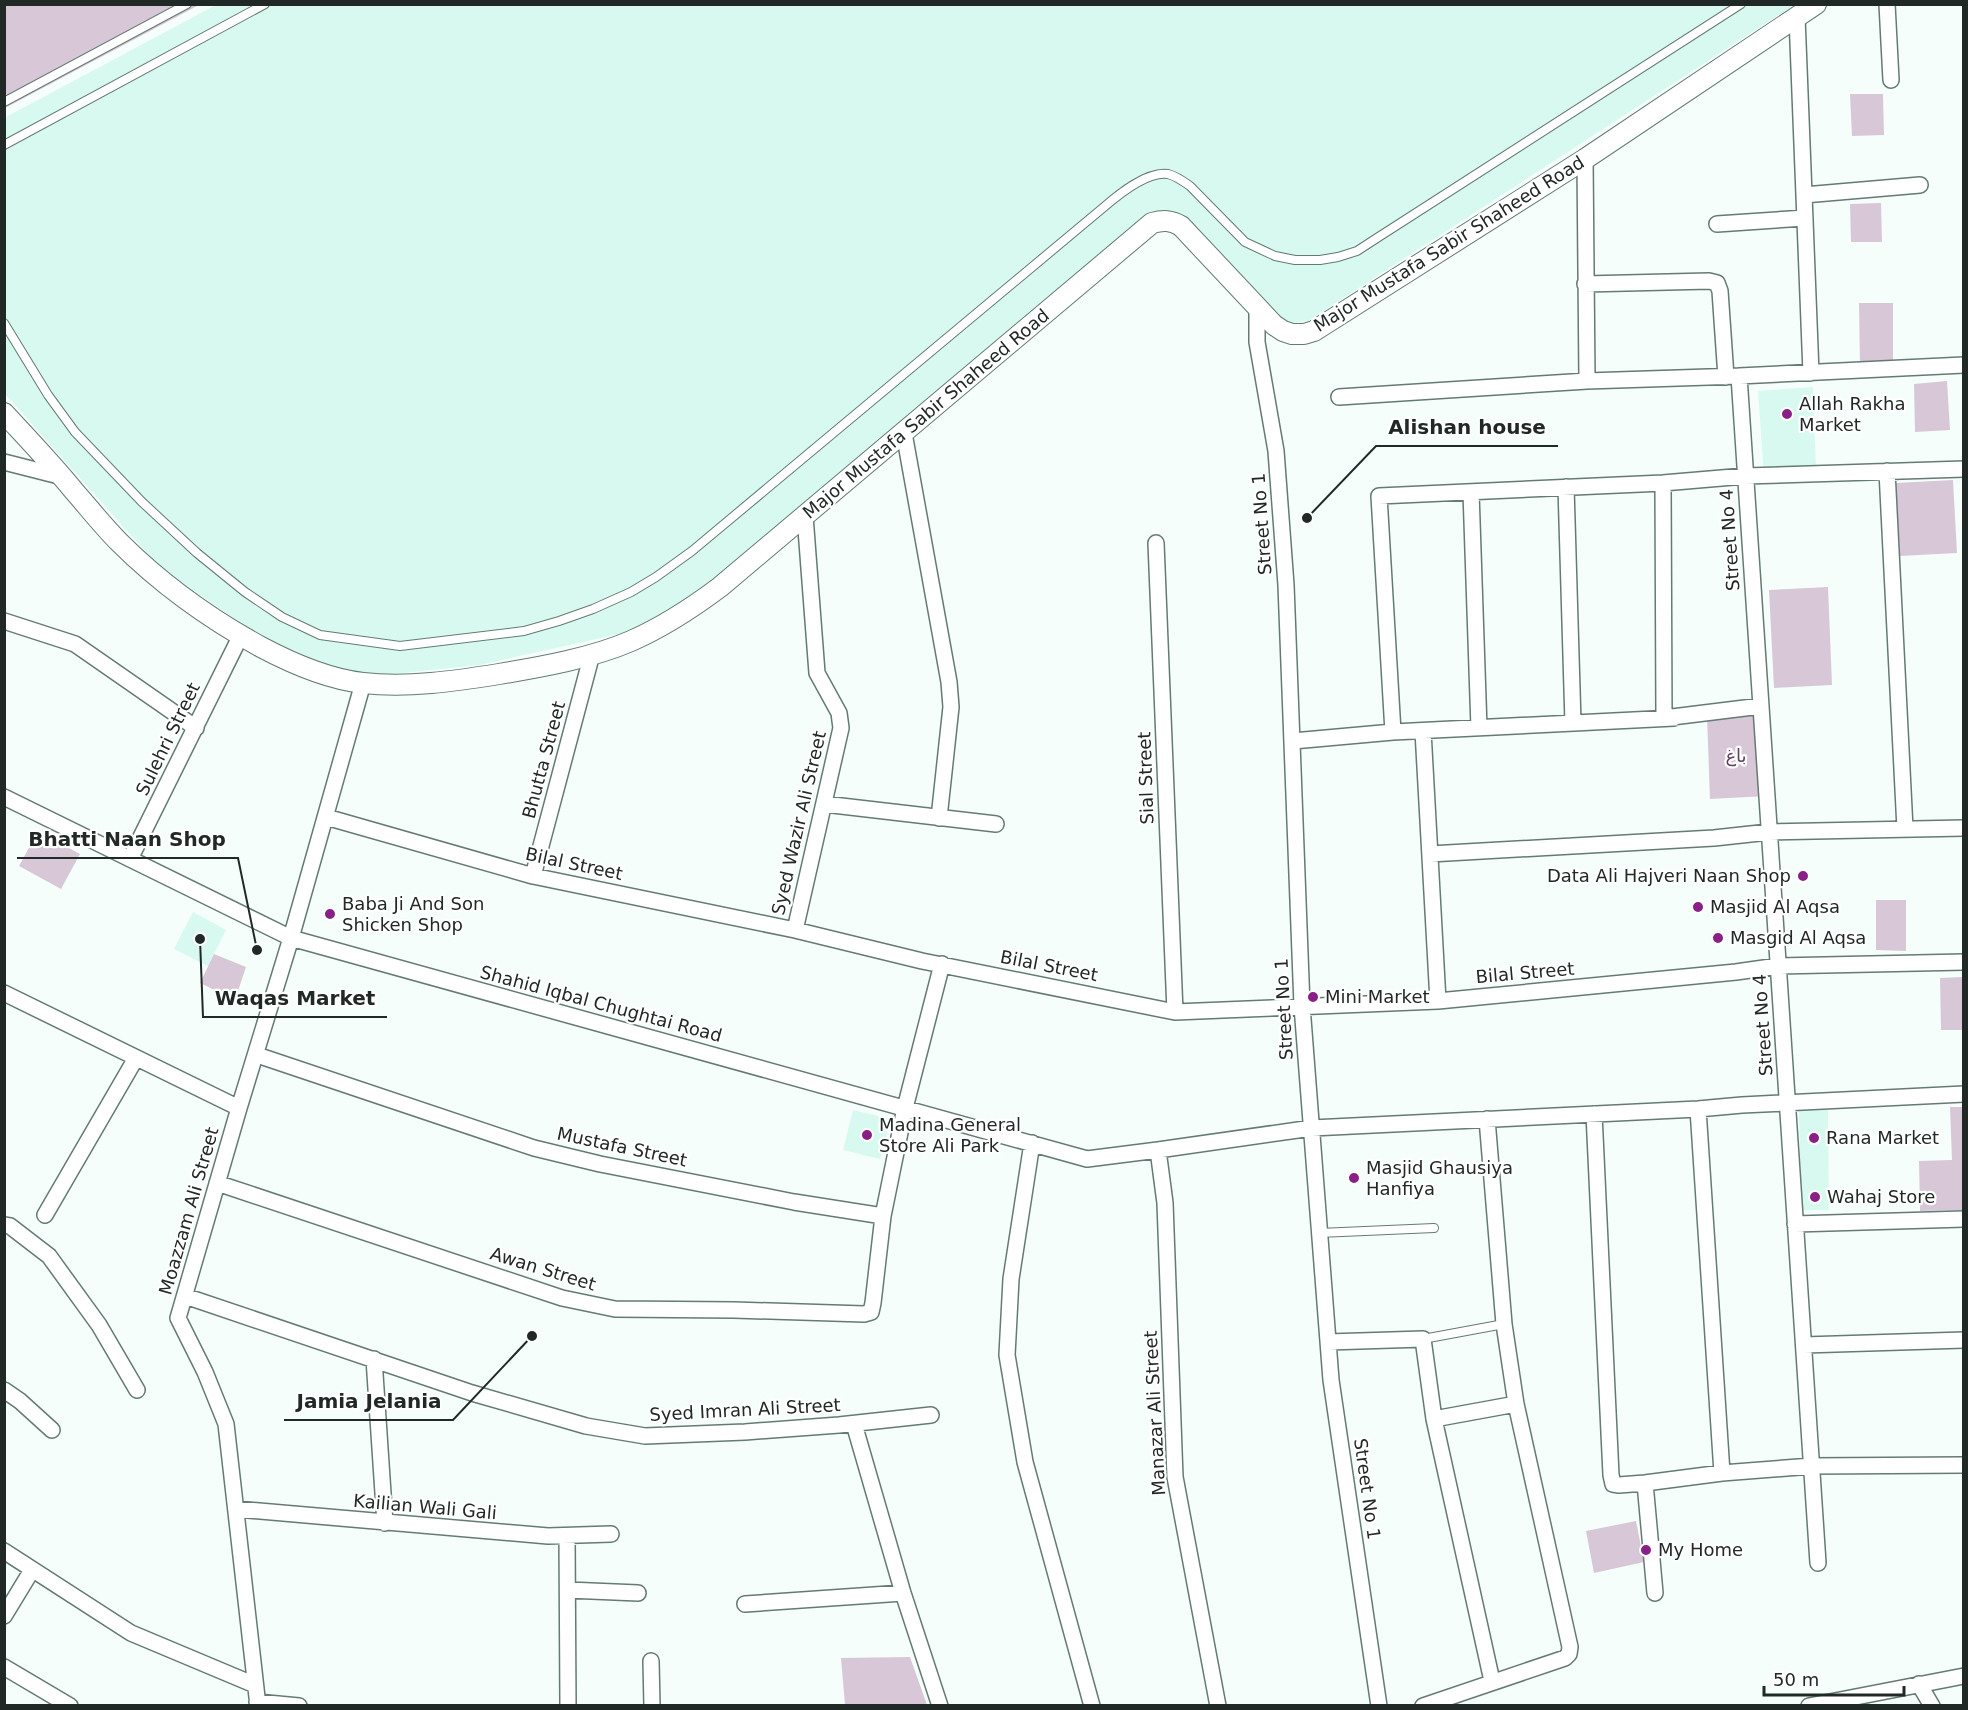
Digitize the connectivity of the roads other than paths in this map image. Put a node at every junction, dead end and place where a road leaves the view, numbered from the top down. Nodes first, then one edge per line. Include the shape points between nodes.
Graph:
1 (187, 4) edge
2 (265, 4) edge
3 (1741, 4) edge
4 (1816, 4) edge
5 (1887, 4) edge
6 (1797, 17) junction
7 (1891, 80) dead end
8 (4, 102) edge
9 (4, 145) edge
10 (1585, 159) junction
11 (1920, 185) dead end
12 (1804, 195) junction
13 (1805, 218) junction
14 (1717, 224) dead end
15 (1586, 284) junction
16 (1257, 308) junction
17 (4, 322) edge
18 (1964, 365) edge
19 (1811, 373) junction
20 (1733, 377) junction
21 (1587, 381) junction
22 (1339, 397) dead end
23 (4, 413) edge
24 (903, 433) junction
25 (4, 462) edge
26 (1964, 469) edge
27 (1887, 471) junction
28 (1745, 476) junction
29 (63, 477) junction
30 (1663, 483) junction
31 (1566, 487) junction
32 (1471, 492) junction
33 (805, 516) junction
34 (1156, 543) dead end
35 (4, 621) edge
36 (241, 635) junction
37 (592, 654) junction
38 (363, 683) junction
39 (1761, 706) junction
40 (1707, 716) dead end
41 (1664, 718) junction
42 (1573, 723) junction
43 (196, 728) junction
44 (1479, 728) junction
45 (1423, 731) junction
46 (1393, 732) junction
47 (1293, 741) junction
48 (4, 797) edge
49 (824, 804) junction
50 (326, 817) junction
51 (939, 818) junction
52 (996, 824) dead end
53 (1964, 828) edge
54 (1905, 829) junction
55 (1769, 832) junction
56 (1430, 854) junction
57 (130, 859) junction
58 (532, 876) junction
59 (795, 930) junction
60 (291, 938) junction
61 (1964, 962) edge
62 (942, 964) junction
63 (1778, 966) junction
64 (4, 993) edge
65 (1438, 1001) junction
66 (1302, 1006) junction
67 (1175, 1012) junction
68 (256, 1054) junction
69 (136, 1058) junction
70 (1964, 1094) edge
71 (1787, 1103) junction
72 (239, 1107) junction
73 (905, 1108) junction
74 (1698, 1109) junction
75 (1594, 1114) junction
76 (1487, 1119) junction
77 (1312, 1128) junction
78 (1032, 1143) junction
79 (1158, 1150) junction
80 (217, 1183) junction
81 (45, 1215) dead end
82 (883, 1216) junction
83 (1964, 1219) edge
84 (1796, 1224) junction
85 (6, 1228) edge
86 (1434, 1228) dead end
87 (1319, 1233) junction
88 (185, 1296) junction
89 (1504, 1324) junction
90 (1423, 1339) junction
91 (1964, 1340) edge
92 (1328, 1342) junction
93 (1804, 1345) junction
94 (374, 1359) junction
95 (4, 1390) edge
96 (137, 1390) dead end
97 (1516, 1404) junction
98 (931, 1415) dead end
99 (1434, 1419) junction
100 (854, 1424) junction
101 (52, 1430) dead end
102 (1964, 1465) edge
103 (1812, 1466) junction
104 (1722, 1473) junction
105 (1645, 1483) junction
106 (236, 1509) junction
107 (385, 1523) junction
108 (611, 1534) dead end
109 (567, 1536) junction
110 (4, 1551) edge
111 (1818, 1563) dead end
112 (33, 1570) junction
113 (568, 1590) junction
114 (638, 1593) dead end
115 (903, 1593) junction
116 (1655, 1593) dead end
117 (745, 1604) dead end
118 (4, 1616) edge
119 (651, 1661) dead end
120 (4, 1667) edge
121 (1964, 1676) edge
122 (1492, 1682) junction
123 (1919, 1684) junction
124 (255, 1685) junction
125 (257, 1704) edge
126 (70, 1706) edge
127 (299, 1706) edge
128 (568, 1706) edge
129 (652, 1706) edge
130 (940, 1706) edge
131 (1092, 1706) edge
132 (1218, 1706) edge
133 (1379, 1706) edge
134 (1423, 1706) edge
135 (1809, 1706) edge
136 (1932, 1706) edge

1 - 8 lane
2 - 9 lane
3 - 17 lane via 1357,251 1338,257 1295,260 1275,256 1245,242 1180,179 1167,174 1141,181 1126,189 657,577 593,609 524,631 400,646 320,635 282,617 197,553 82,440 48,395
4 - 6 street, Major Mustafa Sabir Shaheed Road
5 - 7 street
6 - 10 street, Major Mustafa Sabir Shaheed Road
6 - 12 street
10 - 15 street
10 - 16 street, Major Mustafa Sabir Shaheed Road via 1314,331 1282,331
11 - 12 street
12 - 13 street
13 - 14 street
13 - 19 street
15 - 20 street, Street No 4 via 1717,283
15 - 21 street
16 - 24 street, Major Mustafa Sabir Shaheed Road via 1181,225 1163,220 1152,223
16 - 47 street, Street No 1 via 1257,342 1276,451
18 - 19 street
19 - 20 street
20 - 21 street
20 - 28 street, Street No 4
21 - 22 street
23 - 29 street, Major Mustafa Sabir Shaheed Road
24 - 33 street, Major Mustafa Sabir Shaheed Road
24 - 51 street via 949,682 951,707
25 - 29 street
26 - 27 street
27 - 28 street
27 - 54 street
28 - 30 street
28 - 39 street, Street No 4
29 - 36 street, Major Mustafa Sabir Shaheed Road via 119,542 193,604
30 - 31 street
30 - 41 street
31 - 32 street
31 - 42 street
32 - 44 street
32 - 46 street via 1379,496
33 - 37 street, Major Mustafa Sabir Shaheed Road via 681,615 631,641
33 - 49 street, Syed Wazir Ali Street via 817,673 839,713 841,728
34 - 67 street, Sial Street
35 - 43 street via 75,644
36 - 38 street, Major Mustafa Sabir Shaheed Road via 320,674
36 - 43 street, Sulehri Street
37 - 38 street, Major Mustafa Sabir Shaheed Road via 464,679 400,685
37 - 58 street, Bhutta Street
38 - 50 street
39 - 41 street
39 - 55 street, Street No 4
40 - 41 street
41 - 42 street
42 - 44 street
43 - 57 street, Sulehri Street
44 - 45 street
45 - 46 street
45 - 56 street
46 - 47 street
47 - 66 street, Street No 1
48 - 57 street, Shahid Iqbal Chughtai Road
49 - 51 street
49 - 59 street, Syed Wazir Ali Street
50 - 58 street, Bilal Street
50 - 60 street
51 - 52 street
53 - 54 street
54 - 55 street
55 - 56 street
55 - 63 street, Street No 4
56 - 65 street
57 - 60 street, Shahid Iqbal Chughtai Road
58 - 59 street, Bilal Street
59 - 62 street, Bilal Street
60 - 68 street, Moazzam Ali Street
60 - 73 street, Shahid Iqbal Chughtai Road
61 - 63 street, Bilal Street
62 - 67 street, Bilal Street
62 - 73 street
63 - 65 street, Bilal Street
63 - 71 street, Street No 4
64 - 69 street
65 - 66 street, Bilal Street
66 - 67 street, Bilal Street
66 - 77 street, Street No 1
68 - 72 street, Moazzam Ali Street
68 - 82 street, Mustafa Street via 534,1148 794,1202
69 - 72 street
69 - 81 street
70 - 71 street, Shahid Iqbal Chughtai Road
71 - 74 street, Shahid Iqbal Chughtai Road
71 - 84 street, Street No 4
72 - 80 street, Moazzam Ali Street
73 - 78 street, Shahid Iqbal Chughtai Road
73 - 82 street
74 - 75 street, Shahid Iqbal Chughtai Road
74 - 104 street
75 - 76 street, Shahid Iqbal Chughtai Road
75 - 105 street via 1611,1475 1613,1484
76 - 77 street, Shahid Iqbal Chughtai Road
76 - 89 street
77 - 79 street, Shahid Iqbal Chughtai Road
77 - 87 street, Street No 1
78 - 79 street, Shahid Iqbal Chughtai Road via 1087,1159
78 - 131 street via 1011,1279 1007,1355 1025,1462
79 - 132 street, Manazar Ali Street via 1165,1203 1174,1477
80 - 82 street, Awan Street via 562,1298 615,1309 871,1312
80 - 88 street, Moazzam Ali Street
83 - 84 street
84 - 93 street, Street No 4
85 - 96 street via 49,1256 99,1325
86 - 87 lane
87 - 92 street, Street No 1
88 - 94 street, Syed Imran Ali Street
88 - 106 street, Moazzam Ali Street via 178,1318 226,1424
89 - 90 lane
89 - 97 street
90 - 92 street
90 - 99 street
91 - 93 street
92 - 133 street, Street No 1
93 - 103 street, Street No 4
94 - 100 street, Syed Imran Ali Street via 586,1426 645,1436
94 - 107 street
95 - 101 street
97 - 99 street
97 - 122 street via 1570,1647 1565,1658
98 - 100 street, Syed Imran Ali Street
99 - 122 street
100 - 115 street
102 - 103 street
103 - 104 street
103 - 111 street, Street No 4
104 - 105 street
105 - 116 street
106 - 107 street, Kailian Wali Gali
106 - 124 street, Moazzam Ali Street
107 - 109 street, Kailian Wali Gali
108 - 109 street, Kailian Wali Gali
109 - 113 street
110 - 112 street
112 - 118 street
112 - 124 street via 131,1633
113 - 114 street
113 - 128 street
115 - 117 street
115 - 130 street
119 - 129 street
120 - 126 street
121 - 123 street
122 - 134 street
123 - 135 street
123 - 136 street
124 - 125 street, Moazzam Ali Street
125 - 127 street

